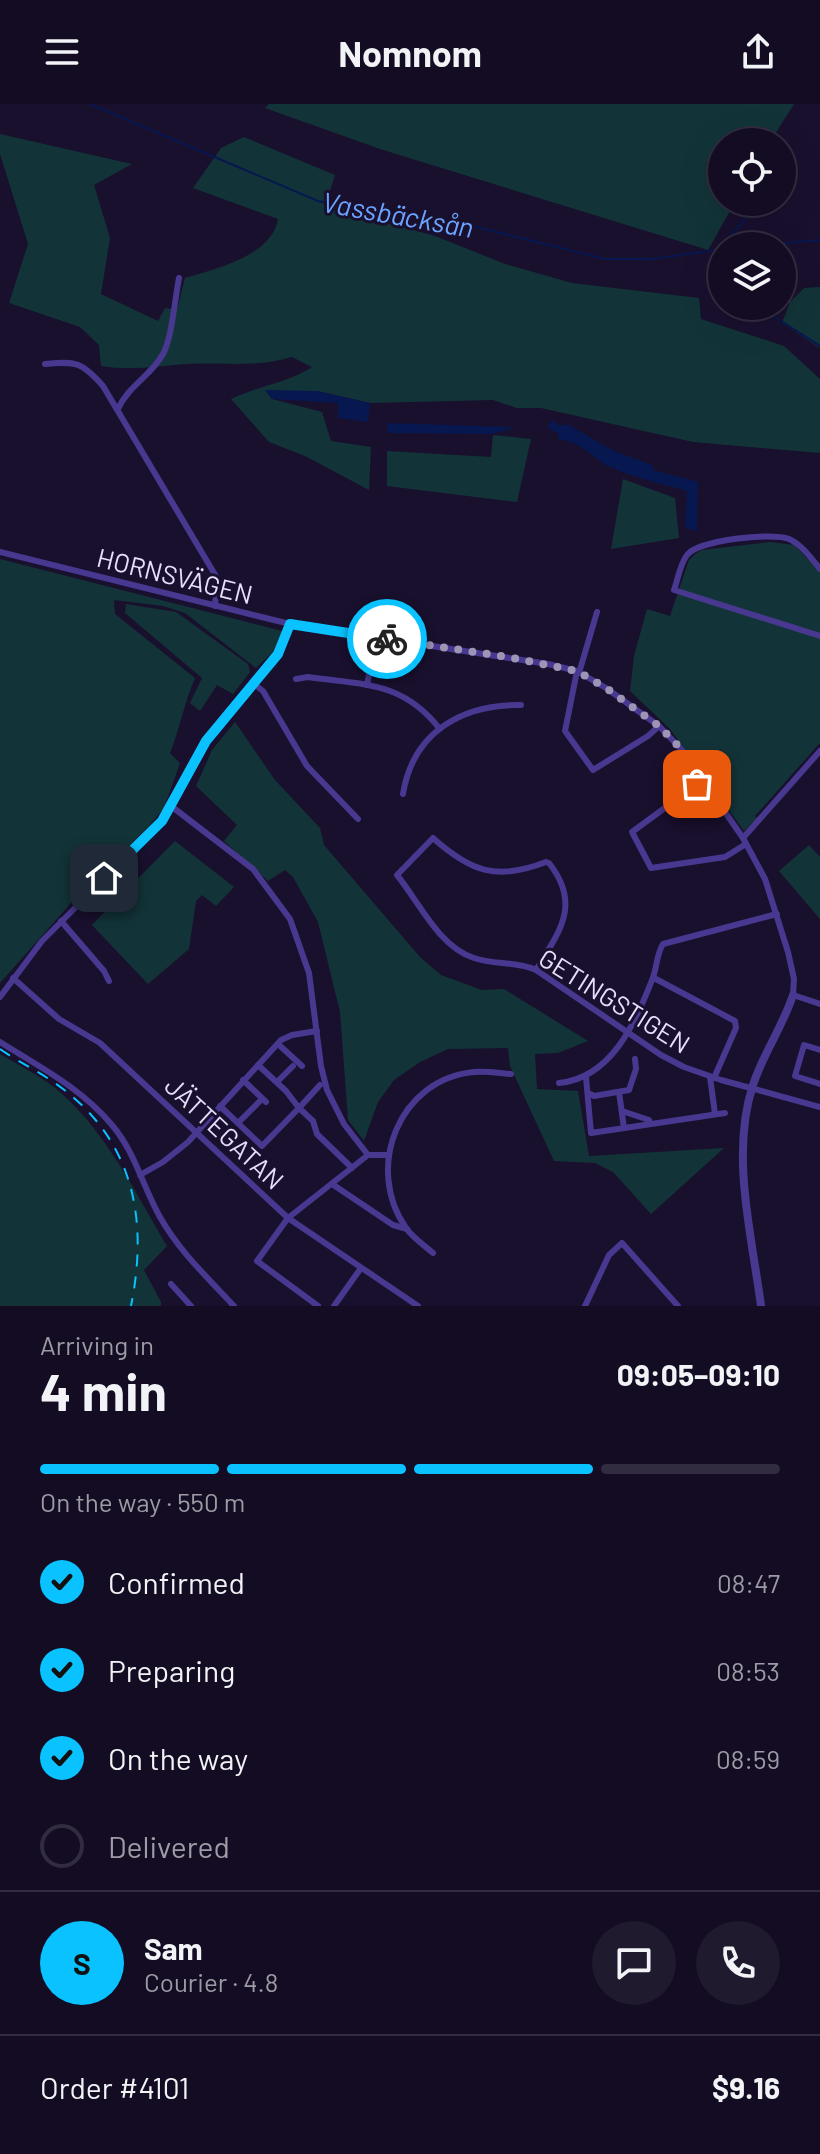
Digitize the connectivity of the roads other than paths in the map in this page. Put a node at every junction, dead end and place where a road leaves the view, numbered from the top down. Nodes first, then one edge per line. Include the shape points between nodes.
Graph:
1 (179, 278) dead end
2 (45, 364) dead end
3 (118, 409) junction
4 (0, 552) edge
5 (820, 569) edge
6 (215, 606) junction
7 (597, 612) dead end
8 (290, 624) junction
9 (820, 636) edge
10 (376, 638) junction
11 (578, 672) junction
12 (296, 679) dead end
13 (254, 684) junction
14 (367, 685) junction
15 (521, 705) dead end
16 (659, 726) junction
17 (439, 728) junction
18 (820, 751) edge
19 (703, 780) junction
20 (403, 794) dead end
21 (171, 806) junction
22 (358, 819) dead end
23 (745, 841) junction
24 (777, 914) junction
25 (61, 921) junction
26 (536, 970) junction
27 (13, 978) junction
28 (654, 978) junction
29 (109, 981) dead end
30 (793, 995) junction
31 (0, 997) edge
32 (820, 1004) edge
33 (317, 1031) junction
34 (628, 1032) junction
35 (0, 1042) edge
36 (278, 1044) junction
37 (820, 1050) edge
38 (635, 1059) dead end
39 (258, 1065) junction
40 (293, 1066) dead end
41 (302, 1066) dead end
42 (511, 1074) dead end
43 (586, 1077) junction
44 (712, 1077) junction
45 (243, 1080) junction
46 (277, 1082) junction
47 (559, 1083) dead end
48 (820, 1084) edge
49 (320, 1085) dead end
50 (752, 1088) junction
51 (619, 1092) junction
52 (588, 1093) junction
53 (220, 1106) junction
54 (820, 1107) edge
55 (299, 1108) junction
56 (622, 1111) junction
57 (725, 1113) dead end
58 (715, 1114) junction
59 (238, 1123) junction
60 (650, 1124) junction
61 (624, 1128) junction
62 (196, 1133) junction
63 (368, 1155) junction
64 (388, 1155) junction
65 (352, 1168) junction
66 (140, 1175) junction
67 (332, 1184) junction
68 (288, 1218) junction
69 (407, 1229) junction
70 (433, 1253) dead end
71 (361, 1268) junction
72 (171, 1284) dead end
73 (191, 1306) edge
74 (234, 1306) edge
75 (318, 1306) edge
76 (334, 1306) edge
77 (418, 1306) edge
78 (585, 1306) edge
79 (678, 1306) edge
80 (761, 1306) edge

1 - 3 street via 166,349
2 - 3 street via 82,365
3 - 6 street via 217,578
4 - 6 street, HORNSVÄGEN
5 - 9 street via 785,537 736,540 691,551 674,590
6 - 8 street, HORNSVÄGEN
7 - 11 street
8 - 10 street, HORNSVÄGEN
8 - 13 street via 282,647
10 - 11 street, HORNSVÄGEN
10 - 14 street
11 - 16 street, HORNSVÄGEN
11 - 16 street via 565,731 593,770
12 - 14 street
13 - 21 street via 206,741
13 - 22 street via 315,776
14 - 17 street via 412,700
15 - 17 street via 477,709
16 - 19 street, HORNSVÄGEN
17 - 20 street via 409,766
18 - 23 street
19 - 23 street, HORNSVÄGEN
19 - 23 street via 632,832 651,868 725,857
21 - 25 street
21 - 33 street via 253,869 282,906 306,960
23 - 24 street, HORNSVÄGEN
24 - 28 street via 667,942 660,948
24 - 30 street, HORNSVÄGEN via 794,979
25 - 27 street
25 - 29 street
26 - 26 street, GETINGSTIGEN via 471,957 454,947 397,875 433,838 457,858 485,871 549,863 563,886 566,914
26 - 34 street, GETINGSTIGEN
27 - 31 street
27 - 62 street, JÄTTEGATAN via 59,1019 100,1043
28 - 34 street
28 - 44 street via 735,1021
30 - 32 street
30 - 50 street
33 - 36 street via 286,1036
33 - 63 street via 331,1101
34 - 43 street via 604,1064
34 - 44 street, GETINGSTIGEN via 661,1055
35 - 66 street via 82,1094 123,1139
36 - 39 street
36 - 41 street
37 - 48 street via 804,1045 795,1076
38 - 51 street via 633,1082 629,1090
39 - 45 street
39 - 46 street
40 - 46 street
42 - 64 street via 474,1072 429,1089 404,1114
43 - 47 street
43 - 52 street
44 - 50 street, GETINGSTIGEN
44 - 58 street
45 - 53 street
45 - 59 street via 264,1101
46 - 55 street
49 - 55 street
50 - 54 street, GETINGSTIGEN
50 - 80 street via 743,1152
51 - 52 street
51 - 56 street
52 - 61 street via 591,1133
53 - 59 street
53 - 62 street
55 - 59 street via 262,1146
55 - 65 street
56 - 60 street
56 - 61 street
57 - 58 street
58 - 60 street
60 - 61 street
62 - 66 street
62 - 68 street, JÄTTEGATAN
63 - 64 street
63 - 65 street
64 - 69 street via 392,1198
65 - 67 street
66 - 74 street via 175,1240
67 - 68 street
67 - 69 street
68 - 71 street, JÄTTEGATAN
68 - 75 street via 257,1261
69 - 70 street
71 - 76 street
71 - 77 street, JÄTTEGATAN
72 - 73 street
78 - 79 street via 609,1255 624,1243

